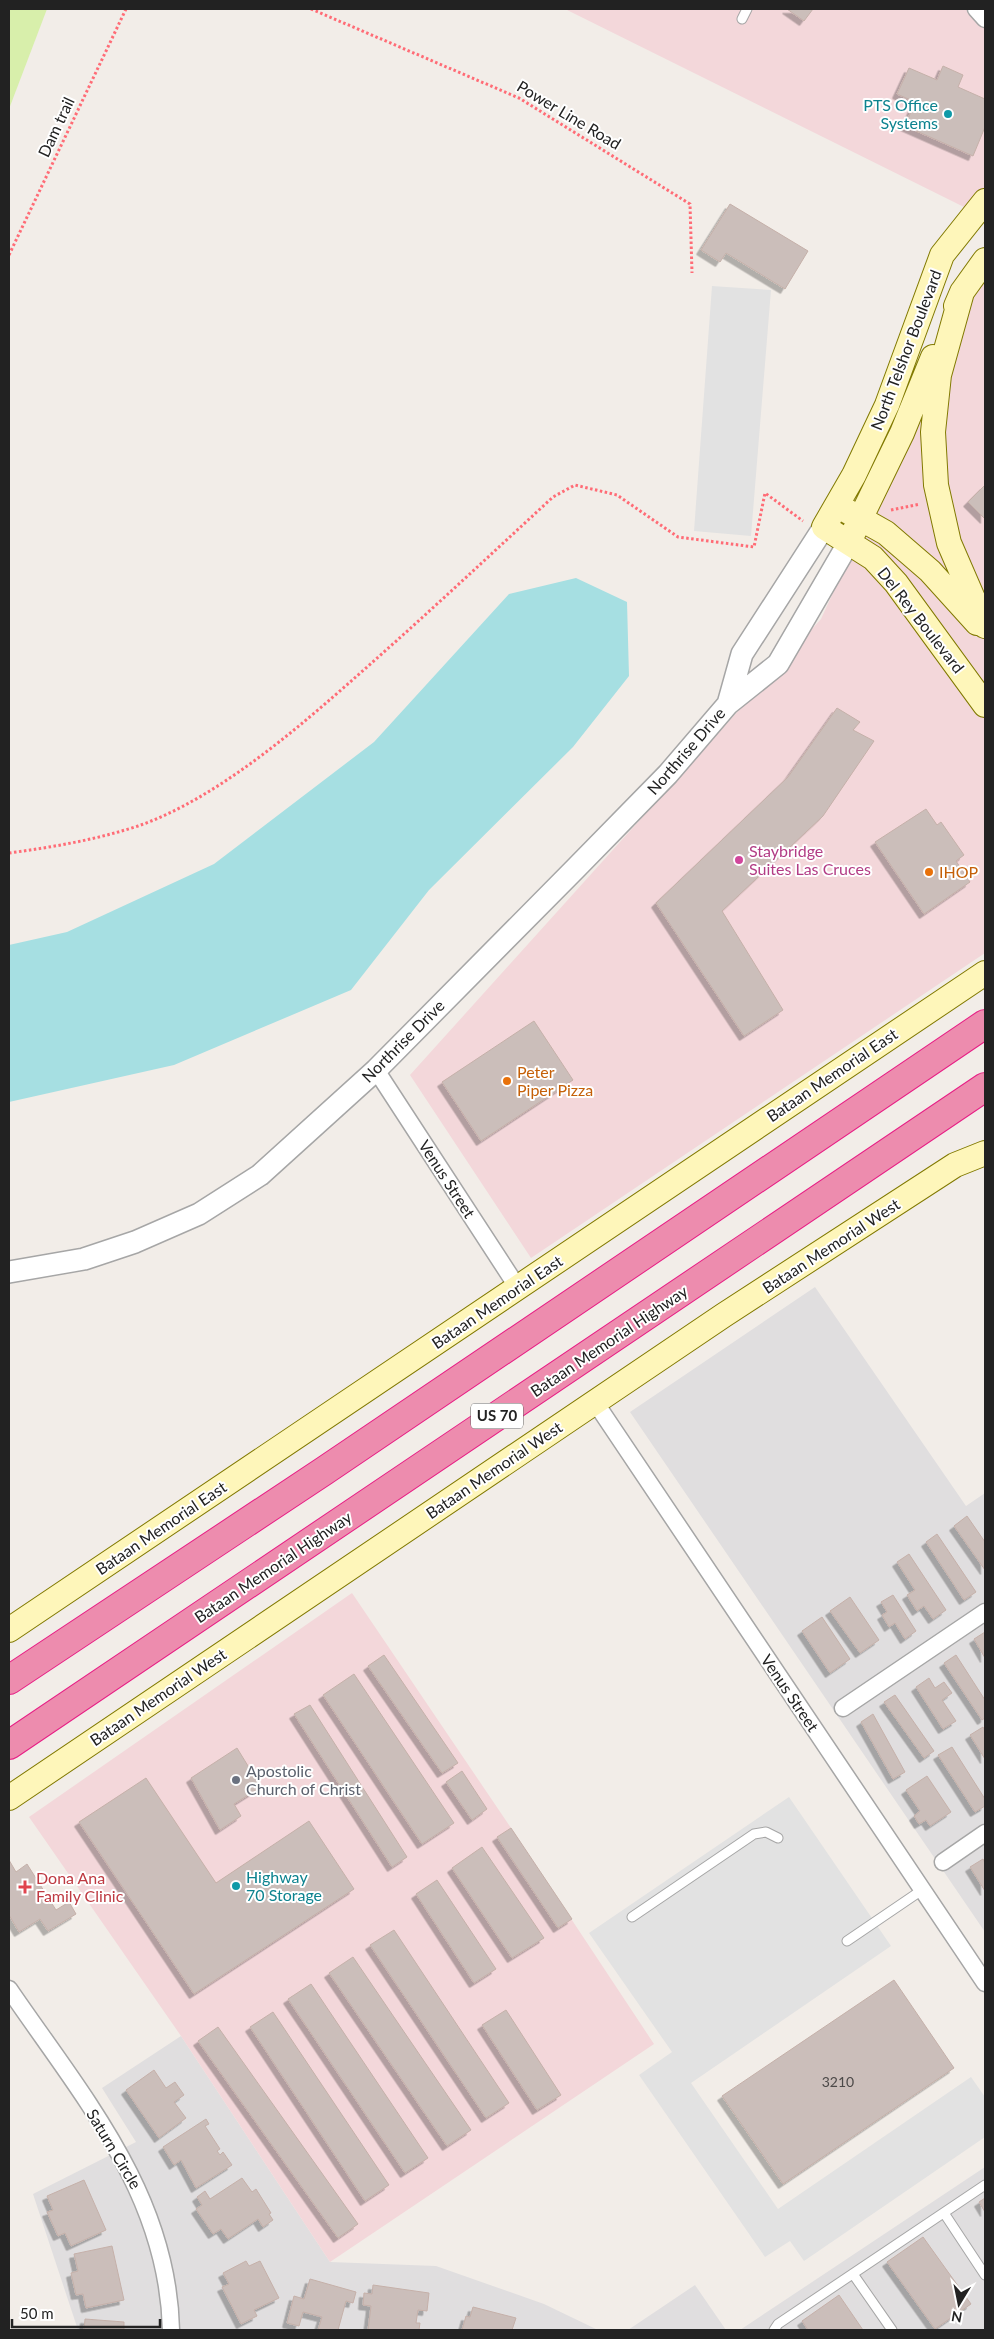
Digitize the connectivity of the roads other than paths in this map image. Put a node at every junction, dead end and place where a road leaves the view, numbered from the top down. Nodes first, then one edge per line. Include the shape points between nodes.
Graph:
1 (747, 9) edge
2 (976, 9) edge
3 (742, 19) dead end
4 (985, 19) edge
5 (985, 201) edge
6 (985, 260) edge
7 (962, 292) junction
8 (836, 505) junction
9 (861, 518) junction
10 (822, 530) junction
11 (849, 542) junction
12 (985, 626) edge
13 (985, 632) edge
14 (982, 694) edge
15 (728, 704) junction
16 (985, 973) edge
17 (985, 1024) edge
18 (376, 1070) junction
19 (985, 1087) edge
20 (985, 1153) edge
21 (9, 1272) edge
22 (518, 1288) junction
23 (595, 1402) junction
24 (985, 1612) edge
25 (9, 1630) edge
26 (9, 1680) edge
27 (843, 1708) dead end
28 (9, 1745) edge
29 (9, 1798) edge
30 (985, 1834) edge
31 (778, 1838) dead end
32 (944, 1862) dead end
33 (922, 1890) junction
34 (632, 1917) dead end
35 (847, 1942) dead end
36 (985, 1984) edge
37 (9, 1989) edge
38 (985, 2185) edge
39 (944, 2213) junction
40 (853, 2274) junction
41 (985, 2275) edge
42 (171, 2330) edge
43 (774, 2330) edge
44 (892, 2330) edge

1 - 3 lane
2 - 4 street
5 - 8 main road, North Telshor Boulevard via 942,255 886,405 854,475
6 - 7 main road, North Telshor Boulevard
7 - 9 main road, North Telshor Boulevard via 902,433
7 - 12 main road via 939,375 933,432 936,485 949,544
8 - 9 main road, Del Rey Boulevard
8 - 10 main road, Northrise Drive
9 - 11 main road, Northrise Drive
9 - 13 main road, Del Rey Boulevard via 886,533 930,571
10 - 11 main road, Del Rey Boulevard
10 - 15 street, Northrise Drive via 742,654
11 - 14 main road, Del Rey Boulevard via 873,558 896,583
11 - 15 street, Northrise Drive via 778,664
15 - 18 street, Northrise Drive via 668,774
16 - 22 main road, Bataan Memorial East
17 - 26 highway
18 - 21 street, Northrise Drive via 260,1176 199,1214 135,1242 92,1256
18 - 22 street, Venus Street
19 - 28 highway, Bataan Memorial Highway / US 70
20 - 23 main road, Bataan Memorial West via 955,1165
22 - 25 main road, Bataan Memorial East
23 - 29 main road, Bataan Memorial West
23 - 33 street, Venus Street
24 - 27 street
30 - 32 street
31 - 34 lane via 766,1832 754,1834
33 - 35 lane
33 - 36 street, Venus Street
37 - 42 street, Saturn Circle via 110,2138 139,2190 160,2253
38 - 39 lane
39 - 40 lane
39 - 41 lane
40 - 43 lane via 778,2324
40 - 44 lane

